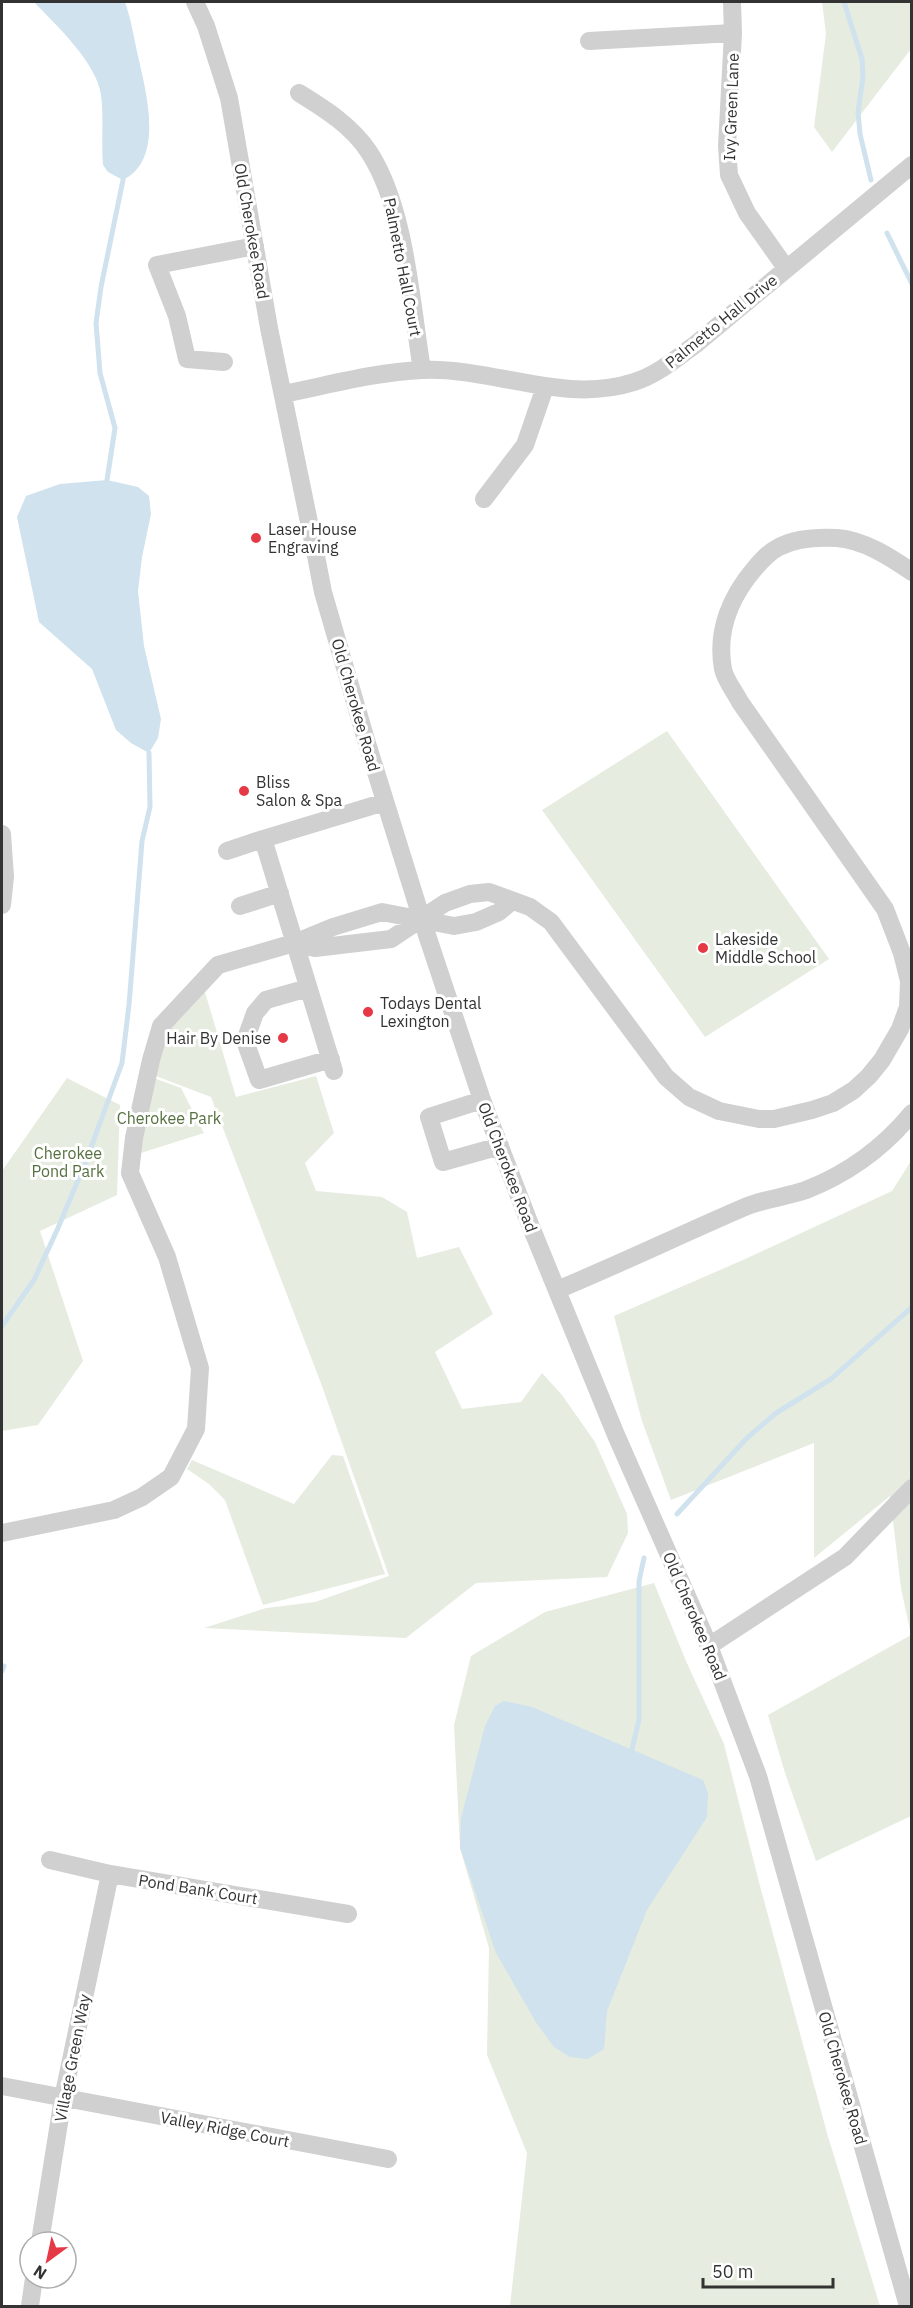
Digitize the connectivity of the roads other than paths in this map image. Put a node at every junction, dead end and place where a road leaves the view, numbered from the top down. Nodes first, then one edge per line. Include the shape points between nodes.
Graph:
1 (195, 2) edge
2 (732, 2) edge
3 (734, 33) junction
4 (589, 41) dead end
5 (299, 93) dead end
6 (912, 165) edge
7 (255, 246) junction
8 (786, 268) junction
9 (224, 362) dead end
10 (422, 370) junction
11 (545, 387) junction
12 (283, 394) junction
13 (484, 499) dead end
14 (912, 572) edge
15 (385, 802) junction
16 (2, 834) edge
17 (263, 839) junction
18 (227, 851) dead end
19 (280, 894) junction
20 (512, 901) junction
21 (2, 905) edge
22 (240, 906) dead end
23 (422, 920) junction
24 (294, 943) junction
25 (308, 988) junction
26 (482, 1100) junction
27 (912, 1113) edge
28 (500, 1146) junction
29 (557, 1290) junction
30 (912, 1488) edge
31 (2, 1533) edge
32 (709, 1646) junction
33 (50, 1860) dead end
34 (110, 1874) junction
35 (348, 1914) dead end
36 (2, 2086) edge
37 (63, 2098) junction
38 (388, 2159) dead end
39 (42, 2230) edge
40 (32, 2290) edge
41 (30, 2307) edge
42 (908, 2307) edge

1 - 7 street, Old Cherokee Road via 229,98
2 - 3 street, Ivy Green Lane
3 - 4 street
3 - 8 street, Ivy Green Lane via 727,146 729,175 747,213
5 - 10 street, Palmetto Hall Court via 347,128 368,150 384,178 404,258
6 - 8 street, Palmetto Hall Drive
7 - 9 street via 157,265 177,316 187,359
7 - 12 street, Old Cherokee Road
8 - 11 street, Palmetto Hall Drive via 670,364 635,382 593,391
10 - 11 street, Palmetto Hall Drive via 455,371
10 - 12 street, Palmetto Hall Drive
11 - 13 street via 525,446
12 - 15 street, Old Cherokee Road via 323,592
14 - 20 street via 858,542 839,538 793,541 764,558 740,586 722,636 723,670 740,702 885,909 902,953 909,981 908,1007 882,1059 854,1090 833,1103 774,1119 719,1111 689,1097 666,1077 551,922 530,907
15 - 17 street
15 - 23 street, Old Cherokee Road
16 - 21 street
17 - 18 street
17 - 19 street
19 - 22 street
19 - 24 street
20 - 23 street via 476,922 454,926
20 - 23 street via 489,892 471,894 445,903
23 - 24 street via 382,912
23 - 24 street via 391,939 371,943 315,948
23 - 26 street, Old Cherokee Road
24 - 25 street
24 - 31 street via 218,965 161,1026 134,1138 130,1173 167,1257 200,1368 196,1429 171,1477 142,1497 114,1510
25 - 25 street via 333,1065 259,1080 245,1041 255,1013 266,1000
26 - 28 street, Old Cherokee Road
26 - 28 street via 429,1117 443,1161
27 - 29 street via 872,1154 843,1172 805,1190 747,1206
28 - 29 street, Old Cherokee Road
29 - 32 street, Old Cherokee Road
30 - 32 street via 845,1557
32 - 42 street, Old Cherokee Road via 758,1776
33 - 34 street, Pond Bank Court
34 - 35 street, Pond Bank Court
34 - 37 street, Village Green Way
36 - 37 street, Valley Ridge Court
37 - 38 street, Valley Ridge Court
37 - 39 street, Village Green Way
40 - 41 street

